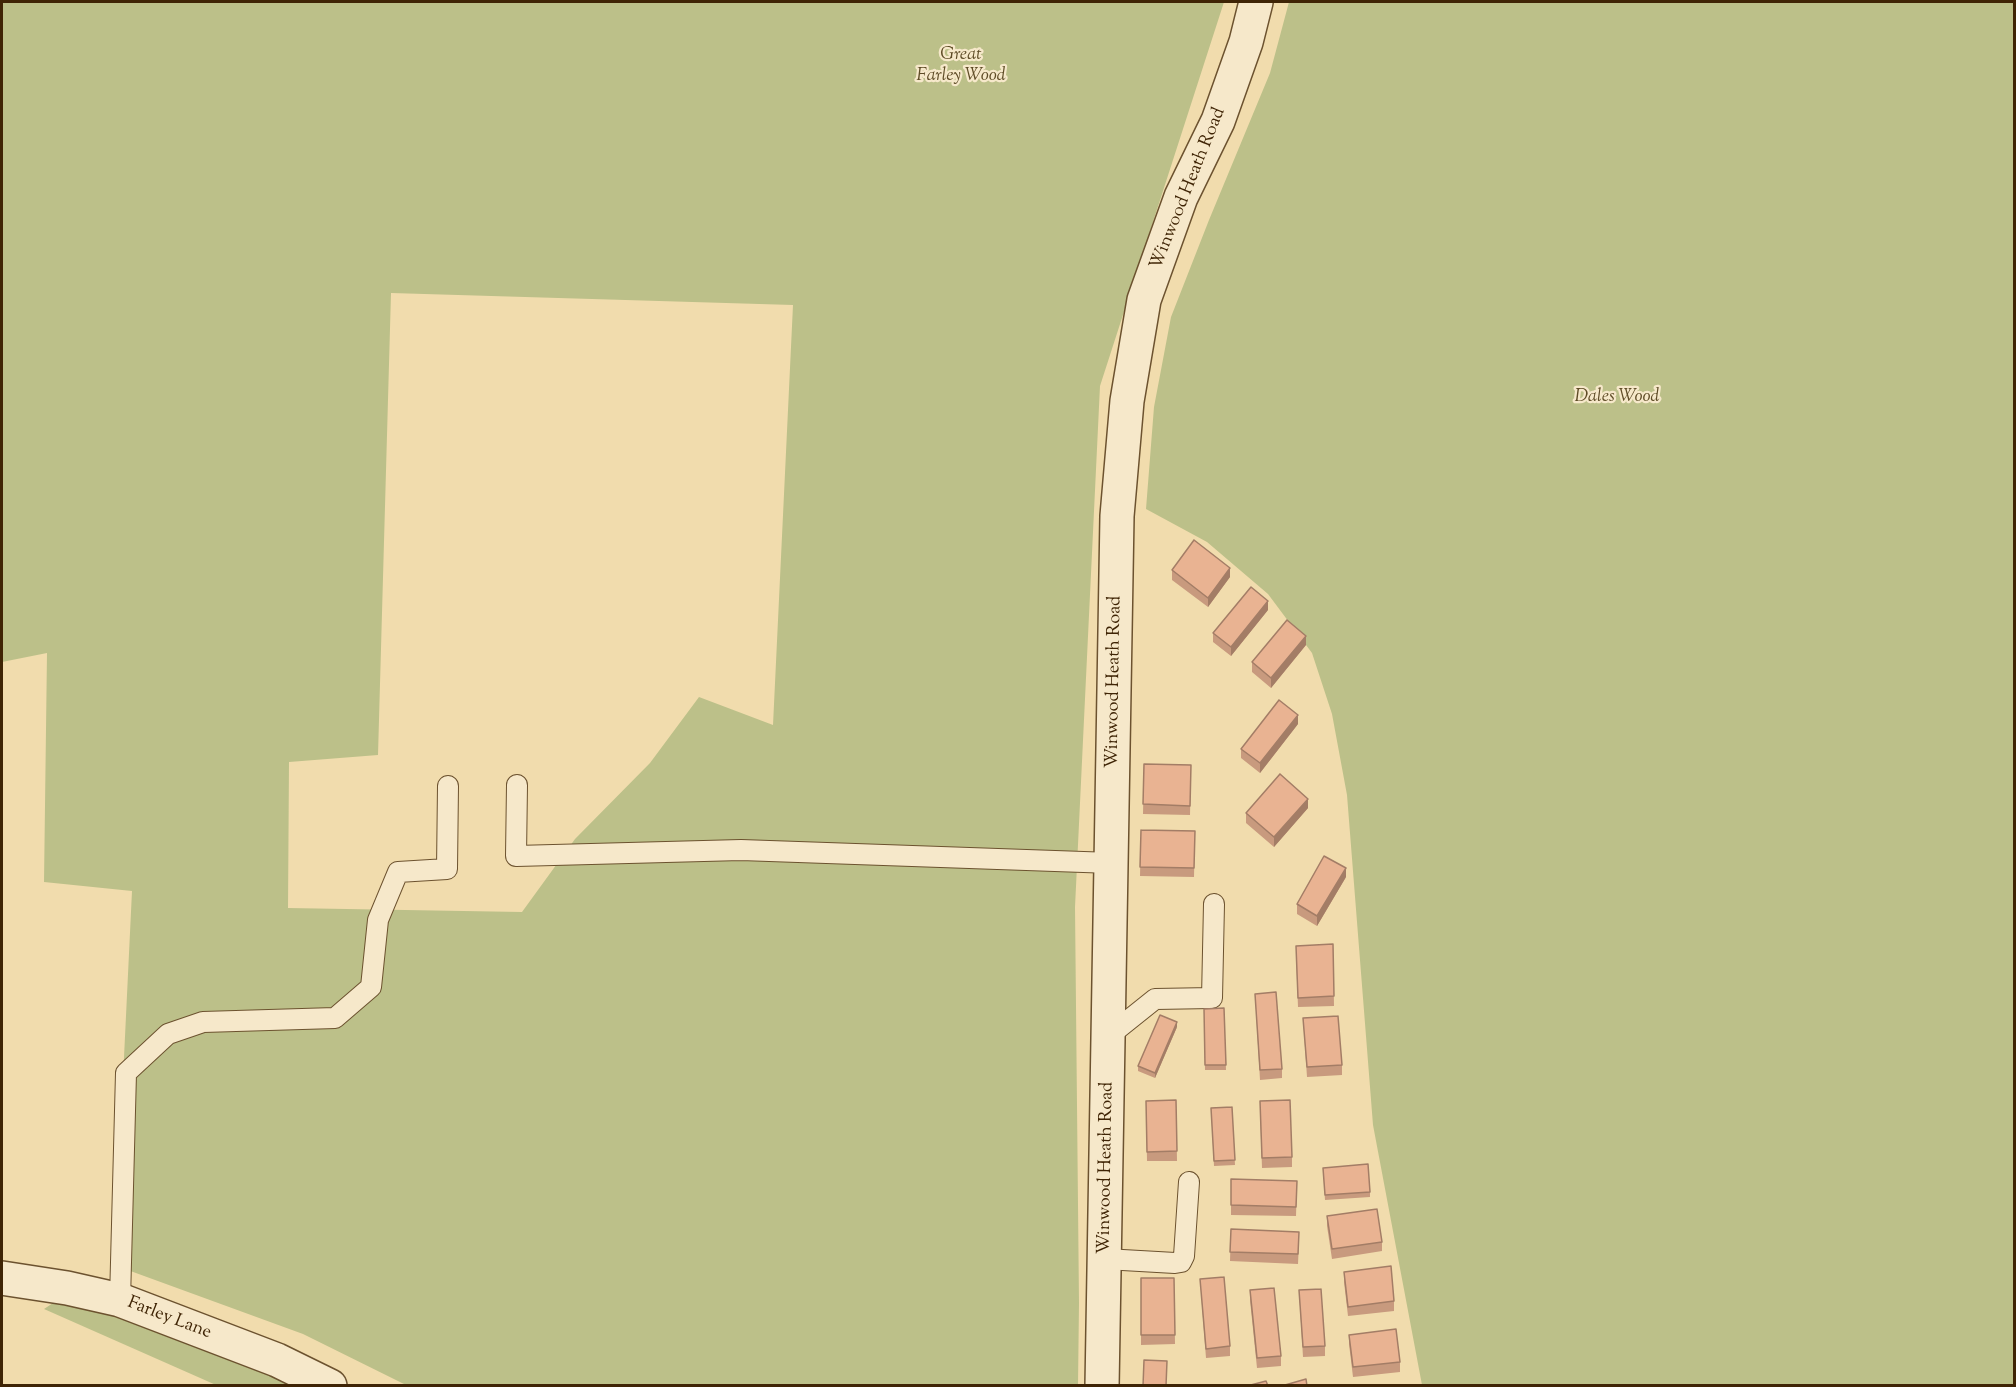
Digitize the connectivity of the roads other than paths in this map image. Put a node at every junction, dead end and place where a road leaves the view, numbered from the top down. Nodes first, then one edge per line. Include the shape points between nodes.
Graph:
1 (1256, 2) edge
2 (517, 785) dead end
3 (448, 786) dead end
4 (1112, 863) junction
5 (1214, 904) dead end
6 (1110, 1035) junction
7 (1189, 1182) dead end
8 (1105, 1259) junction
9 (2, 1278) edge
10 (120, 1300) junction
11 (330, 1386) edge
12 (1102, 1386) edge

1 - 4 street, Winwood Heath Road via 1218,121 1181,197 1144,300 1129,390 1117,516
2 - 4 lane via 516,856 741,850
3 - 10 lane via 447,869 398,872 378,920 371,987 335,1018 203,1022 168,1034 126,1073
4 - 6 street, Winwood Heath Road
5 - 6 lane via 1212,998 1155,999
6 - 8 street, Winwood Heath Road
7 - 8 lane via 1181,1262
8 - 12 street, Winwood Heath Road
9 - 10 street, Farley Lane
10 - 11 street, Farley Lane via 277,1360

